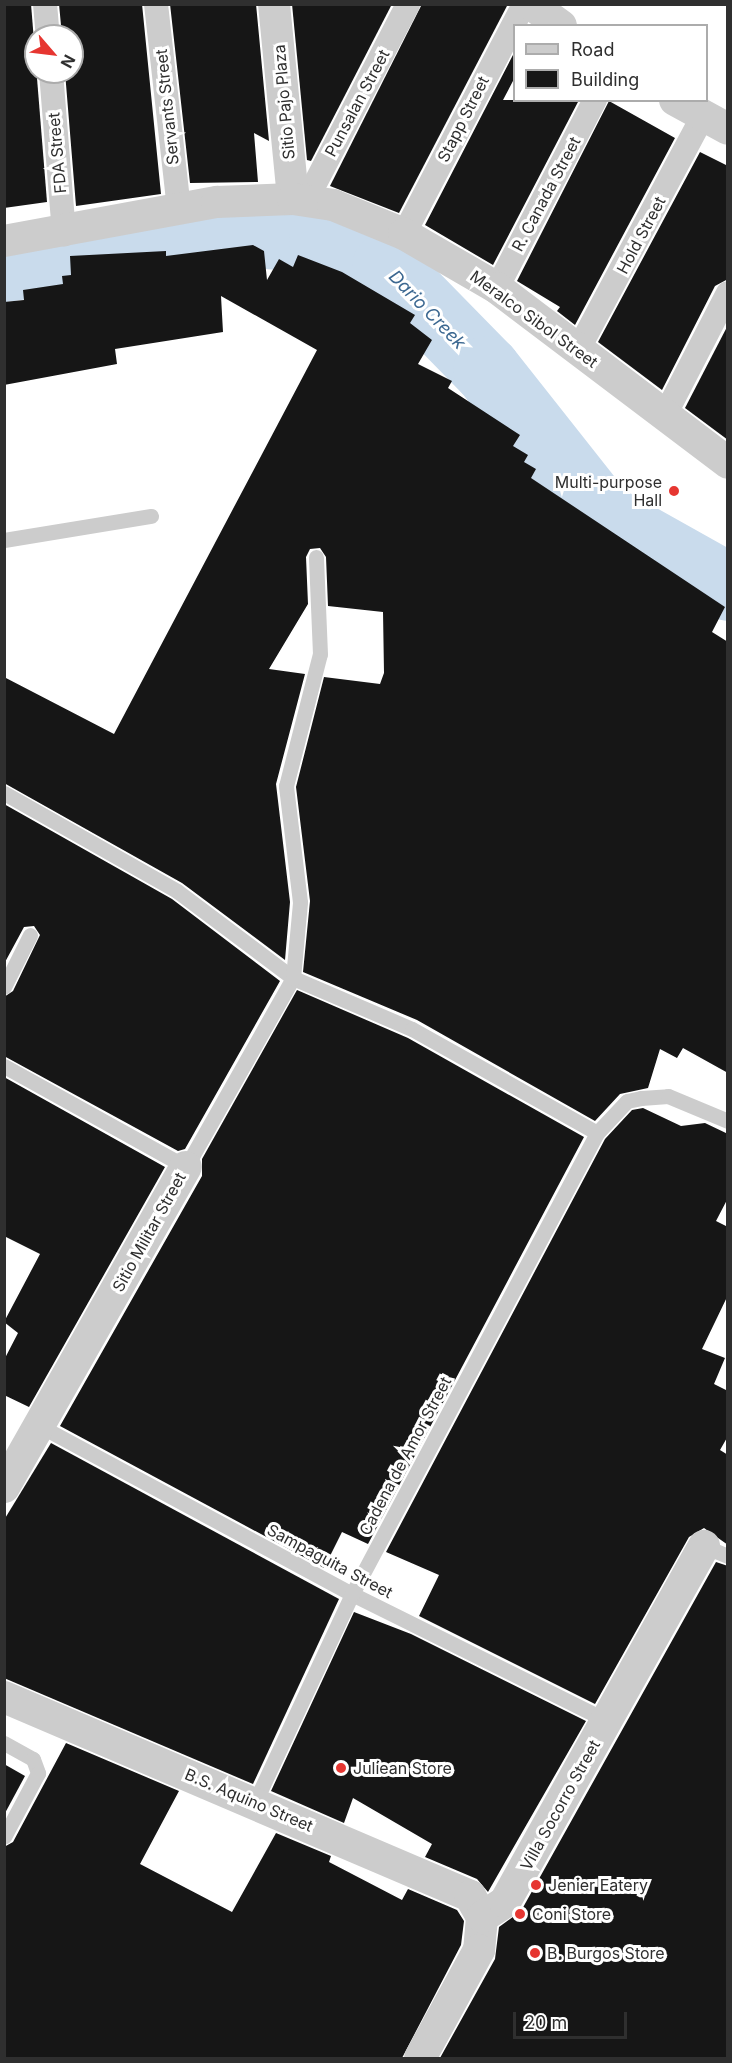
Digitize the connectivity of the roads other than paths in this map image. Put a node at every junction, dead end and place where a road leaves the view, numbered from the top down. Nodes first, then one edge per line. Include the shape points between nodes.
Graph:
1 (45, 4) edge
2 (156, 4) edge
3 (274, 4) edge
4 (408, 4) edge
5 (524, 4) edge
6 (531, 4) edge
7 (47, 24) edge
8 (514, 24) edge
9 (558, 24) edge
10 (513, 25) edge
11 (52, 84) edge
12 (594, 102) edge
13 (678, 102) edge
14 (715, 124) edge
15 (299, 200) junction
16 (178, 209) junction
17 (64, 234) junction
18 (404, 234) junction
19 (4, 241) edge
20 (497, 288) junction
21 (728, 293) edge
22 (578, 350) junction
23 (665, 415) junction
24 (728, 463) edge
25 (151, 516) dead end
26 (4, 540) edge
27 (316, 557) dead end
28 (4, 793) edge
29 (30, 935) dead end
30 (293, 978) junction
31 (4, 987) edge
32 (4, 1066) edge
33 (728, 1121) edge
34 (597, 1133) junction
35 (186, 1167) junction
36 (39, 1426) junction
37 (4, 1486) edge
38 (716, 1551) edge
39 (352, 1594) junction
40 (4, 1697) edge
41 (608, 1721) junction
42 (4, 1743) edge
43 (255, 1802) junction
44 (4, 1837) edge
45 (482, 1917) junction
46 (420, 2058) edge

1 - 7 street
2 - 16 street, Servants Street
3 - 15 street, Sitio Pajo Plaza
4 - 15 street, Punsalan Street
5 - 8 street, Stapp Street
6 - 9 street
10 - 18 street, Stapp Street
11 - 17 street, FDA Street
12 - 20 street, R. Canada Street
13 - 14 street
14 - 22 street, Hold Street
15 - 16 street, Meralco Sibol Street
15 - 18 street, Meralco Sibol Street via 367,216
16 - 17 street, Meralco Sibol Street
17 - 19 street, Meralco Sibol Street
18 - 20 street, Meralco Sibol Street
20 - 22 street, Meralco Sibol Street
21 - 23 street
22 - 23 street, Meralco Sibol Street
23 - 24 street, Meralco Sibol Street
25 - 26 lane
27 - 30 lane via 320,654 286,786 300,902
28 - 30 lane via 177,891
29 - 31 lane
30 - 34 lane via 412,1029
30 - 35 lane, Sitio Militar Street
32 - 35 lane
33 - 34 lane, Cadena de Amor Street via 668,1096 641,1098 627,1101
34 - 39 lane, Cadena de Amor Street
35 - 36 street, Sitio Militar Street
36 - 37 street, Sitio Militar Street
36 - 39 lane, Sampaguita Street
38 - 41 street, Villa Socorro Street
39 - 41 lane, Sampaguita Street
39 - 43 lane, Cadena de Amor Street
40 - 43 street, B.S. Aquino Street
41 - 45 street, Villa Socorro Street via 505,1902
42 - 44 lane via 33,1759 39,1773
43 - 45 street, B.S. Aquino Street via 461,1891
45 - 46 street via 479,1950

